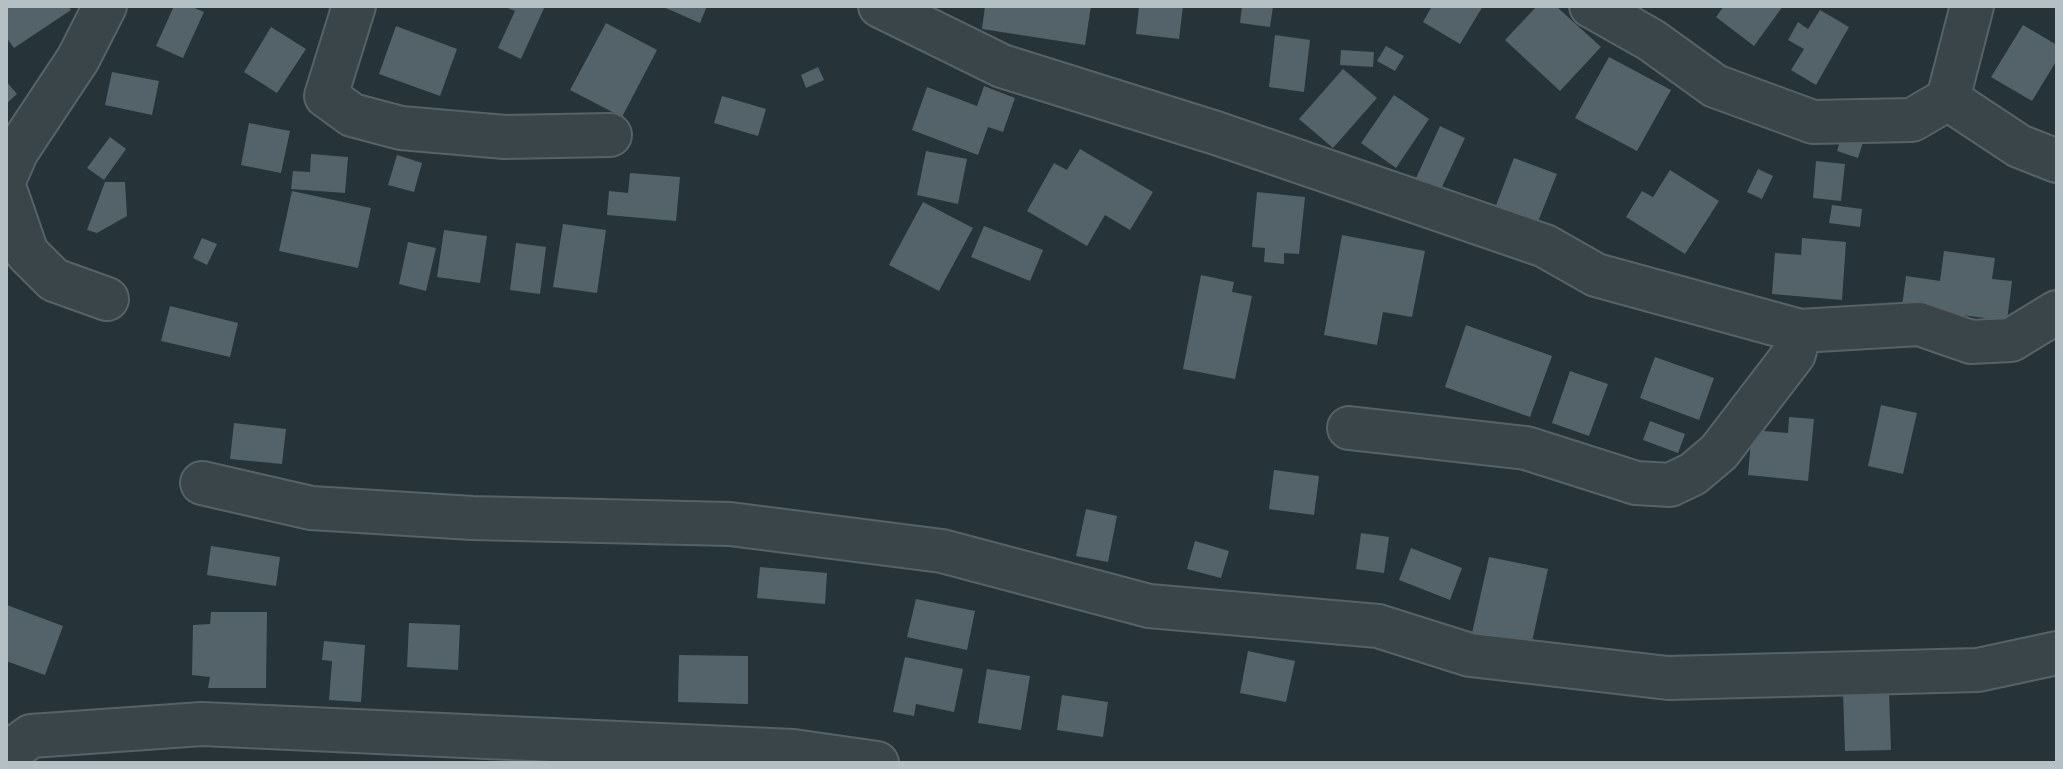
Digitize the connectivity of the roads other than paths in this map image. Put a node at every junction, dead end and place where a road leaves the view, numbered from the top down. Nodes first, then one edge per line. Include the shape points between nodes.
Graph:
1 (105, 6) edge
2 (354, 6) edge
3 (880, 6) edge
4 (1591, 6) edge
5 (1972, 6) edge
6 (1948, 99) junction
7 (610, 135) dead end
8 (2057, 161) edge
9 (6, 176) edge
10 (6, 192) edge
11 (107, 299) dead end
12 (2057, 312) edge
13 (1800, 331) junction
14 (1349, 428) dead end
15 (202, 483) dead end
16 (2057, 653) edge
17 (6, 754) edge
18 (877, 763) edge

1 - 9 street
2 - 7 street via 326,96 352,115 401,128 505,137
3 - 13 street via 1002,66 1545,246 1596,275
4 - 6 street via 1715,86 1813,122 1912,120
5 - 6 street
6 - 8 street via 2019,146
10 - 11 street via 27,253 54,280
12 - 13 street via 2011,340 1971,342 1919,324
13 - 14 street via 1794,354 1719,452 1670,485 1636,483 1526,448
15 - 16 street via 311,508 730,524 927,549 1149,606 1378,626 1470,655 1668,678 1978,670
17 - 18 street via 31,736 202,724 793,751

